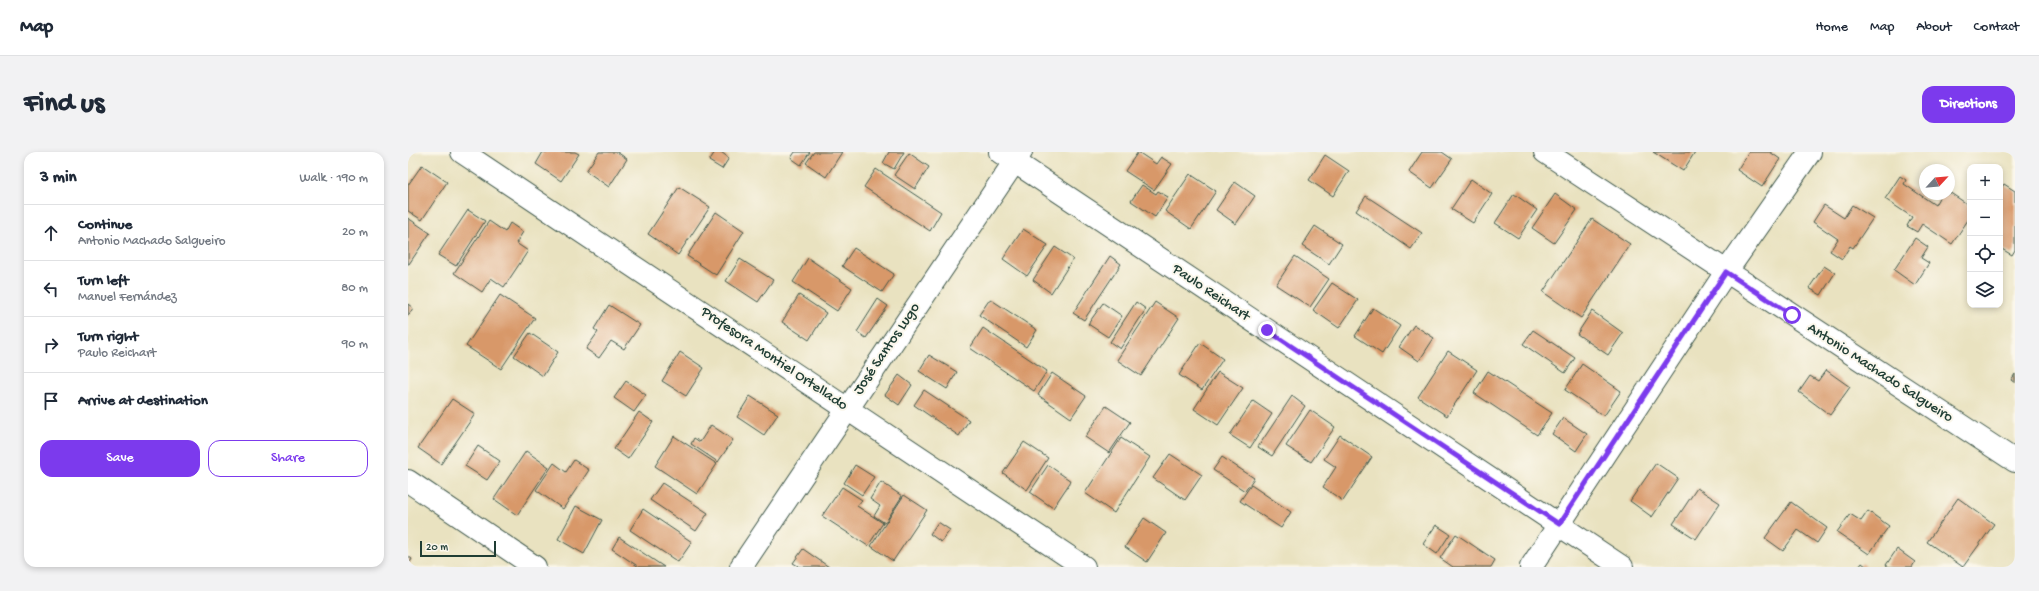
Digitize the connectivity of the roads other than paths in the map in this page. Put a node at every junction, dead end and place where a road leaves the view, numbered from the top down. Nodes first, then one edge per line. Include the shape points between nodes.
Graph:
1 (462, 152) edge
2 (1545, 152) edge
3 (1810, 152) edge
4 (1012, 155) edge
5 (1726, 272) junction
6 (848, 408) junction
7 (2015, 461) edge
8 (408, 481) edge
9 (1559, 524) junction
10 (535, 567) edge
11 (741, 567) edge
12 (1084, 567) edge
13 (1531, 567) edge
14 (1622, 567) edge

1 - 6 street, Profesora Montiel Ortellado
2 - 5 street, Antonio Machado Salgueiro
3 - 5 street
4 - 6 street, José Santos Lugo
4 - 9 street, Paulo Reichart
5 - 7 street, Antonio Machado Salgueiro
5 - 9 street
6 - 11 street, José Santos Lugo
6 - 12 street, Profesora Montiel Ortellado
8 - 10 street
9 - 13 street
9 - 14 street, Paulo Reichart

